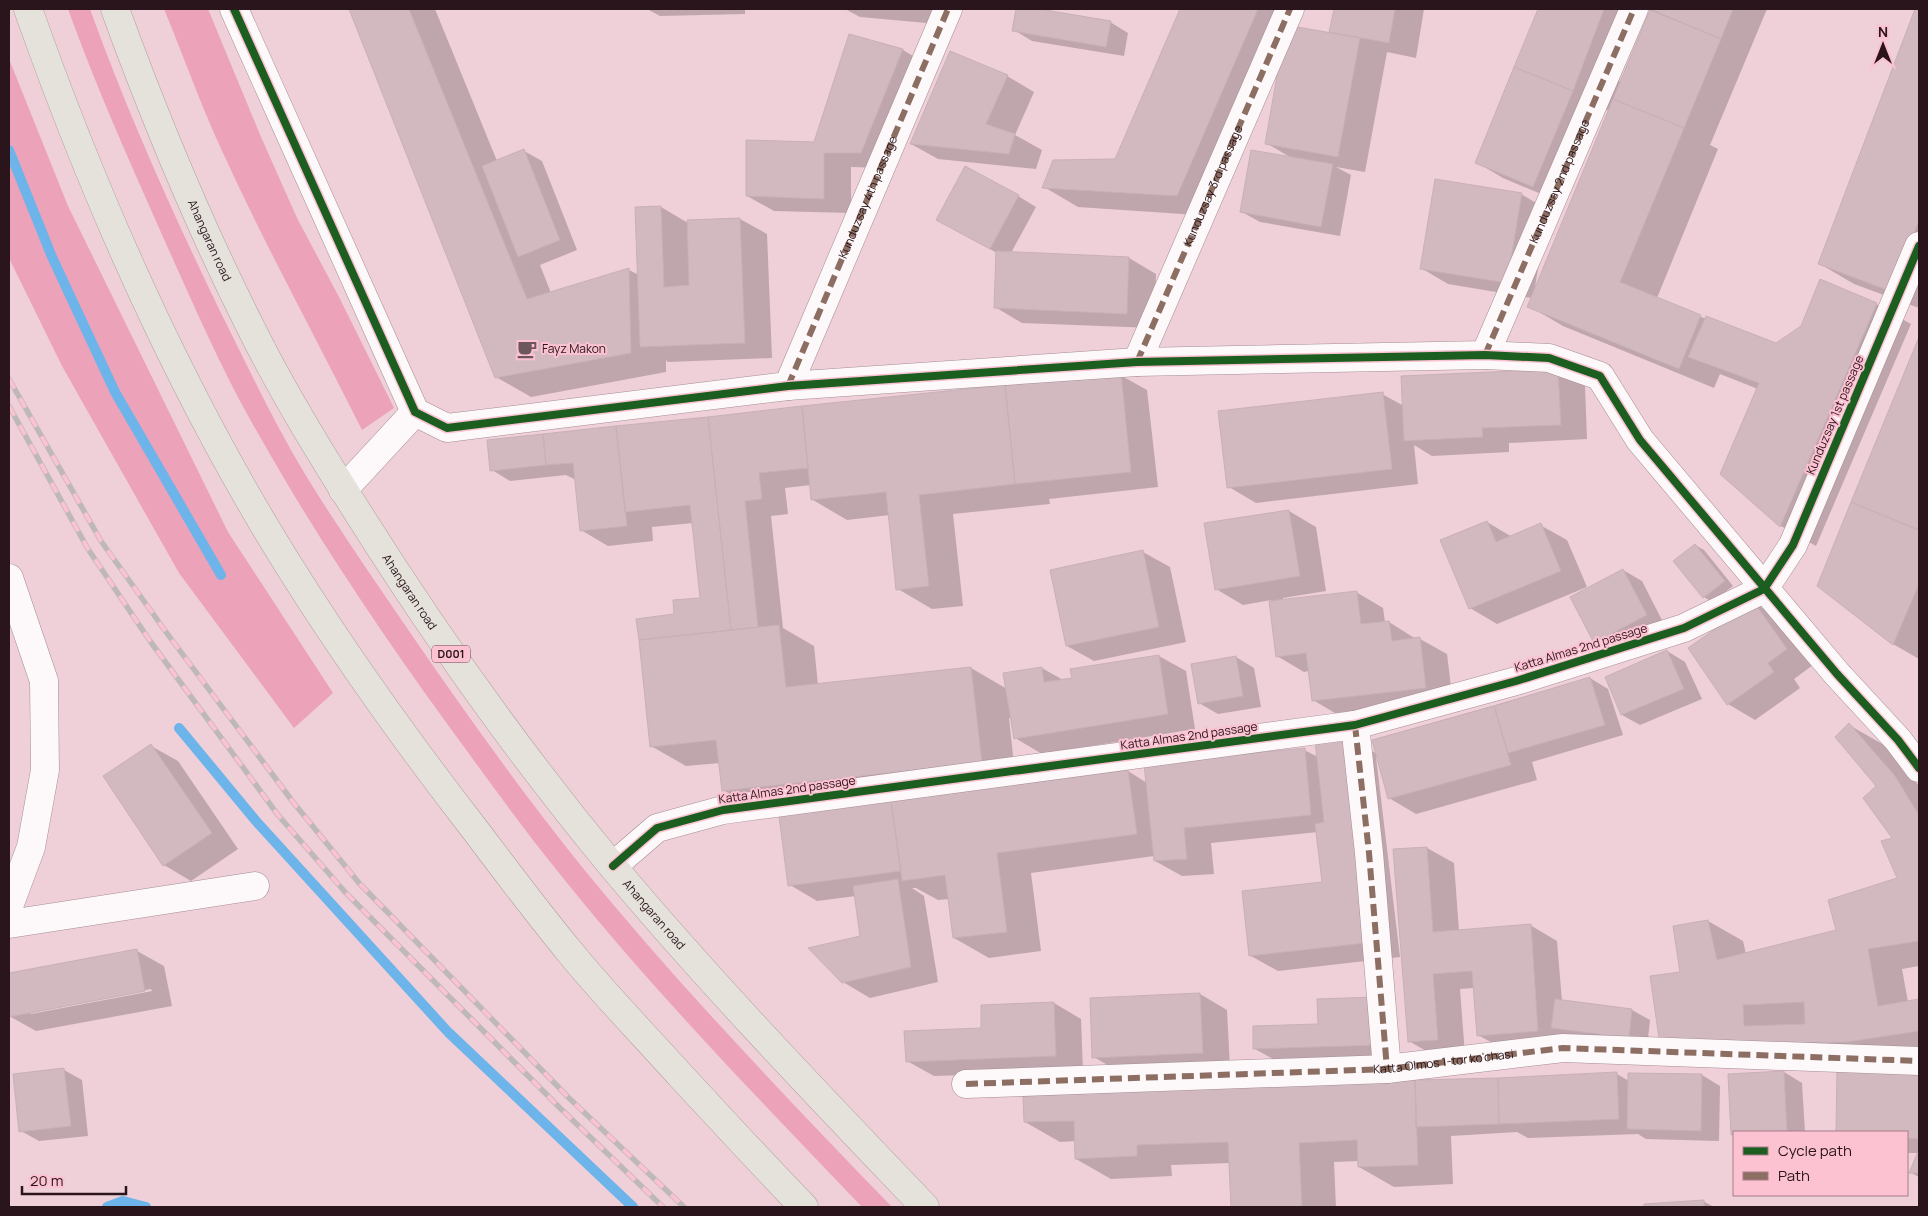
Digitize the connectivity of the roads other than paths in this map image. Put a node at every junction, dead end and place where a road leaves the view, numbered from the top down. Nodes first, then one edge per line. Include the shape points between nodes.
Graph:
1 (28, 9) edge
2 (115, 9) edge
3 (234, 9) edge
4 (948, 9) edge
5 (1290, 9) edge
6 (1634, 9) edge
7 (1919, 246) edge
8 (1485, 355) junction
9 (1137, 362) junction
10 (788, 386) junction
11 (415, 412) junction
12 (344, 490) junction
13 (9, 578) edge
14 (1764, 589) junction
15 (1355, 725) junction
16 (1919, 768) edge
17 (613, 866) junction
18 (255, 886) dead end
19 (9, 906) edge
20 (9, 924) edge
21 (1919, 1061) edge
22 (1386, 1069) junction
23 (966, 1084) dead end
24 (804, 1207) edge
25 (925, 1207) edge

1 - 24 highway via 94,184 174,358 259,516 342,649 382,707 568,951
2 - 12 highway, Ahangaran road / D001 via 162,131 246,319
3 - 11 street
4 - 10 street, Kunduzsay 4th passage
5 - 9 street, Kunduzsay 3rd passage
6 - 8 street, Kunduzsay 2nd passage
7 - 14 street, Kunduzsay 1st passage via 1793,545
8 - 9 street
8 - 14 street via 1549,358 1600,376 1640,440
9 - 10 street
10 - 11 street via 447,428
11 - 12 street
12 - 17 highway, Ahangaran road / D001 via 449,651
13 - 19 street via 44,681 45,770 31,847
14 - 15 street, Katta Almas 2nd passage via 1684,628 1516,681
14 - 16 street
15 - 17 street, Katta Almas 2nd passage via 723,810 657,828
15 - 22 street via 1370,862
17 - 25 highway, Ahangaran road / D001 via 730,999
18 - 20 street
21 - 22 street, Katta Olmos 1-tor ko'chasi via 1563,1048
22 - 23 street, Katta Olmos 1-tor ko'chasi

